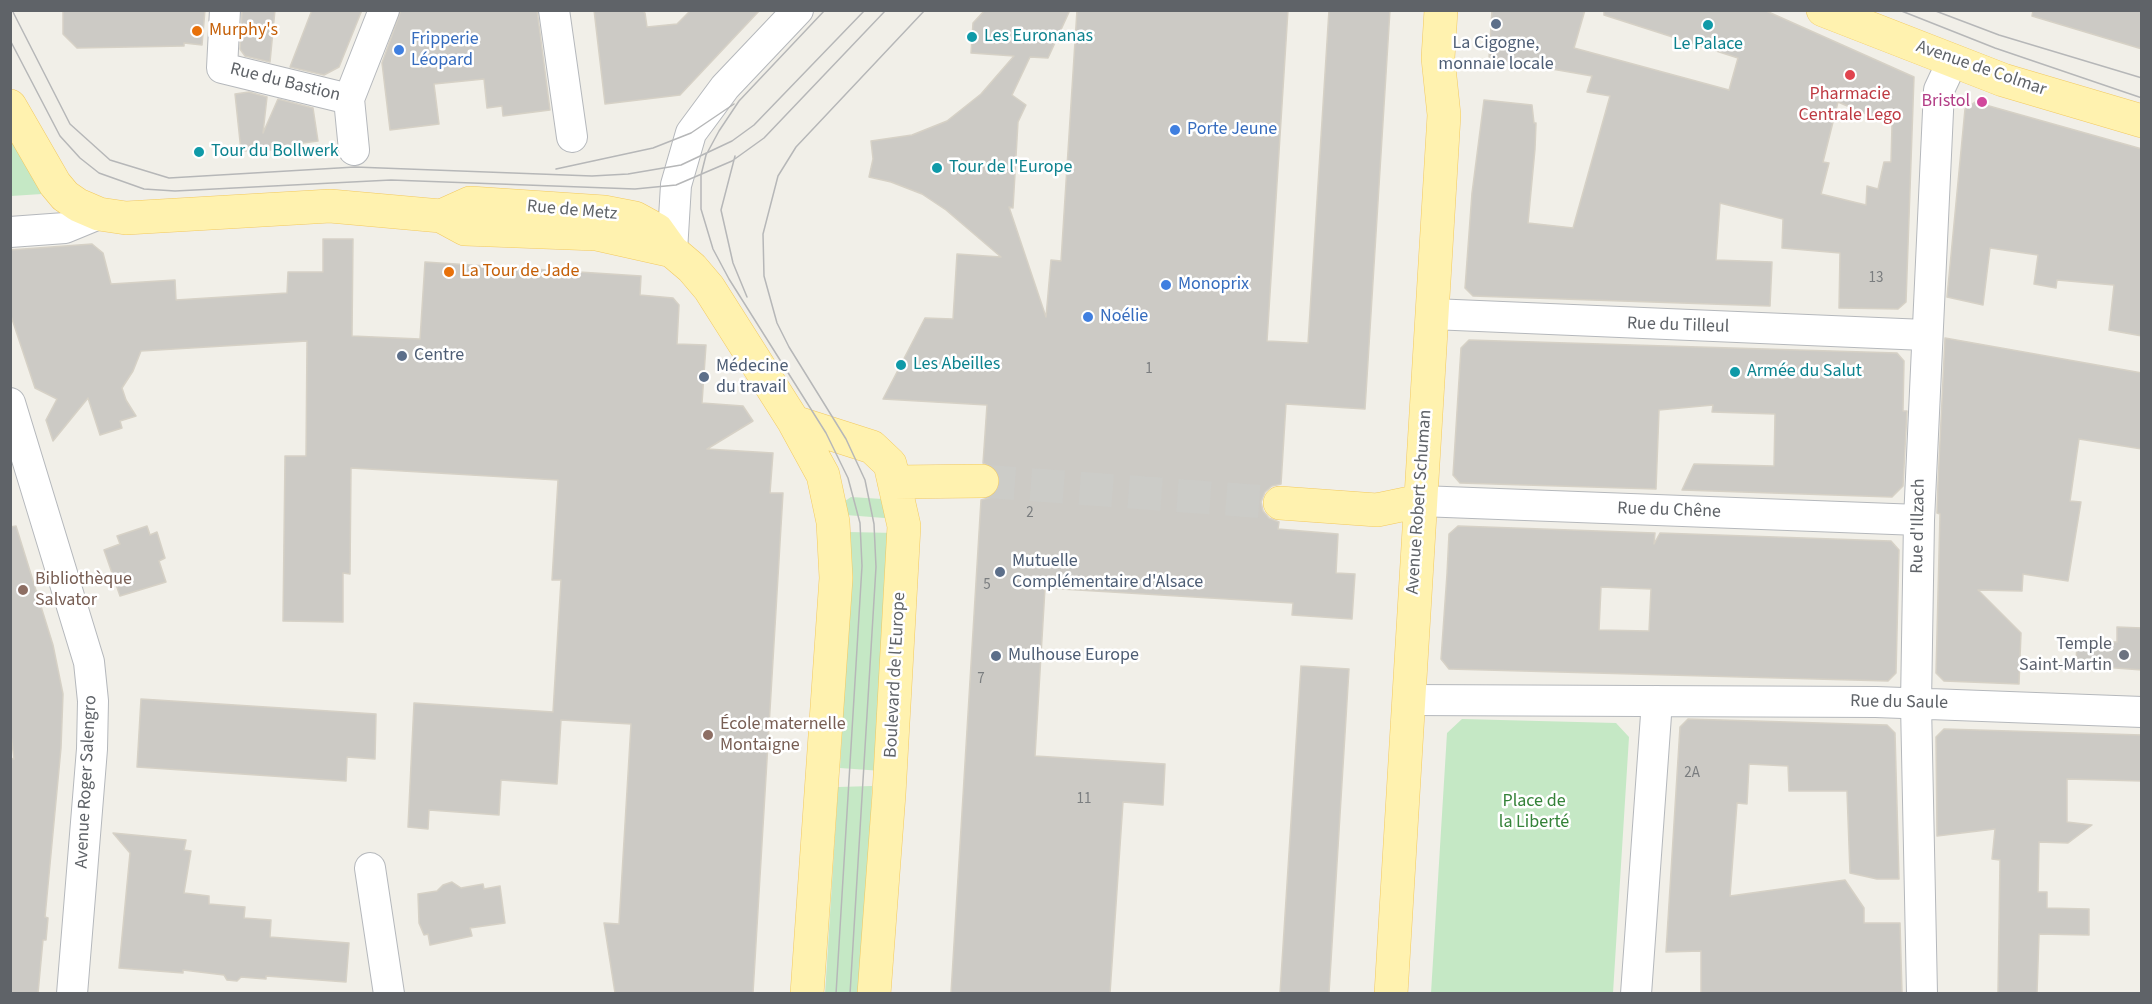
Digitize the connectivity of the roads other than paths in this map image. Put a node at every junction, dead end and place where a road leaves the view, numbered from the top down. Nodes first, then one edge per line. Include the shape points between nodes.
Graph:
1 (225, 10) edge
2 (384, 10) edge
3 (554, 10) edge
4 (798, 10) edge
5 (1441, 10) edge
6 (1823, 10) edge
7 (1952, 62) junction
8 (349, 99) junction
9 (10, 106) edge
10 (2142, 120) edge
11 (572, 137) dead end
12 (354, 150) dead end
13 (99, 214) junction
14 (10, 232) edge
15 (672, 251) junction
16 (1432, 314) junction
17 (1925, 335) junction
18 (10, 403) edge
19 (794, 422) junction
20 (982, 481) tunnel mouth
21 (894, 482) junction
22 (1420, 501) junction
23 (1280, 503) tunnel mouth
24 (1919, 520) junction
25 (1408, 700) junction
26 (1657, 701) junction
27 (1916, 704) junction
28 (2142, 712) edge
29 (370, 868) dead end
30 (72, 993) edge
31 (78, 993) edge
32 (389, 993) edge
33 (807, 993) edge
34 (874, 993) edge
35 (1391, 993) edge
36 (1636, 993) edge
37 (1922, 993) edge

1 - 8 street, Rue du Bastion via 222,68
2 - 8 street
3 - 11 street
4 - 15 street via 725,87 691,133 676,185
5 - 16 main road, Avenue Robert Schuman via 1438,58 1444,115
6 - 7 main road, Avenue de Colmar
7 - 10 main road, Avenue de Colmar
7 - 17 street, Rue d'Illzach via 1939,90
8 - 12 street
9 - 13 main road via 55,184 78,205
13 - 14 street, Rue de Metz via 64,228
13 - 15 main road, Rue de Metz via 126,218 330,206 441,216 465,230 596,234
15 - 19 main road via 709,288
16 - 17 street, Rue du Tilleul
16 - 22 main road, Avenue Robert Schuman
17 - 24 street, Rue d'Illzach
18 - 30 street, Avenue Roger Salengro via 90,662 92,749
19 - 21 main road, Boulevard de l'Europe via 872,447 890,464
19 - 33 main road via 823,475 833,522 836,578
20 - 21 main road
21 - 34 main road, Boulevard de l'Europe via 904,526
22 - 23 main road via 1377,510
22 - 24 street, Rue du Chêne
22 - 25 main road, Avenue Robert Schuman
24 - 27 street, Rue d'Illzach
25 - 26 street
25 - 35 main road, Avenue Robert Schuman
26 - 27 street, Rue du Saule
26 - 36 street
27 - 28 street, Rue du Saule
27 - 37 street, Rue d'Illzach
29 - 32 street
30 - 31 street

